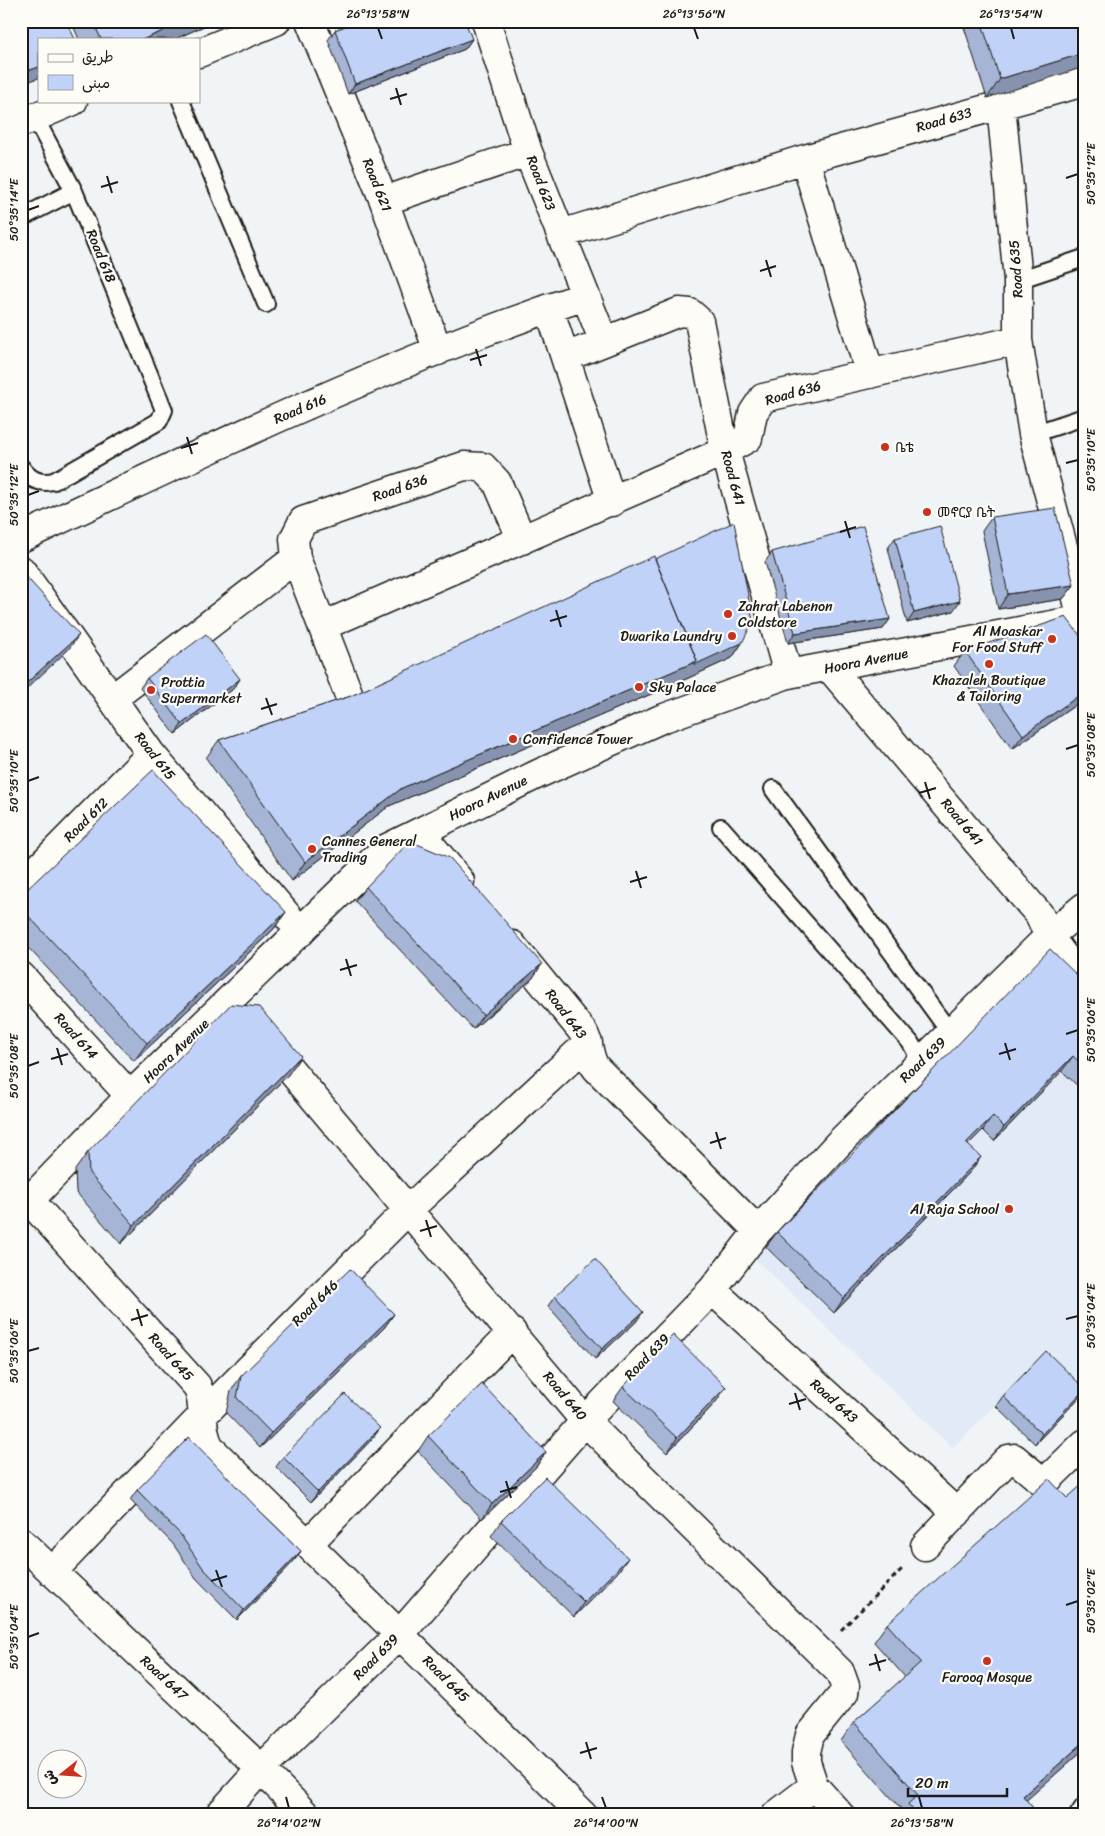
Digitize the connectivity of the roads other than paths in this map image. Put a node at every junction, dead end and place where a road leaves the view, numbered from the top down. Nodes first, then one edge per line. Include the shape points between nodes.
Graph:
1 (276, 21) edge
2 (310, 21) edge
3 (486, 21) edge
4 (200, 52) edge
5 (1084, 82) edge
6 (71, 102) edge
7 (182, 102) edge
8 (1000, 104) junction
9 (28, 120) edge
10 (528, 152) junction
11 (805, 159) junction
12 (74, 190) junction
13 (384, 201) junction
14 (21, 218) edge
15 (561, 234) junction
16 (1084, 258) edge
17 (1018, 280) junction
18 (585, 296) junction
19 (266, 304) dead end
20 (549, 308) junction
21 (1018, 340) junction
22 (604, 342) junction
23 (438, 351) junction
24 (566, 357) junction
25 (870, 374) junction
26 (1084, 417) edge
27 (1033, 434) junction
28 (725, 451) junction
29 (21, 467) edge
30 (612, 502) junction
31 (21, 538) edge
32 (522, 540) junction
33 (296, 558) junction
34 (21, 570) edge
35 (1083, 621) edge
36 (323, 626) junction
37 (830, 668) junction
38 (788, 674) junction
39 (112, 699) junction
40 (352, 703) edge
41 (151, 754) junction
42 (773, 789) dead end
43 (721, 827) dead end
44 (420, 832) junction
45 (21, 886) edge
46 (476, 901) edge
47 (1084, 907) edge
48 (495, 924) edge
49 (300, 932) junction
50 (1049, 936) junction
51 (21, 976) edge
52 (1084, 984) edge
53 (230, 999) junction
54 (951, 1034) junction
55 (588, 1043) junction
56 (922, 1061) junction
57 (130, 1096) junction
58 (25, 1205) edge
59 (409, 1209) junction
60 (758, 1231) junction
61 (712, 1290) junction
62 (512, 1332) junction
63 (203, 1415) junction
64 (585, 1421) junction
65 (1084, 1444) edge
66 (957, 1513) junction
67 (21, 1542) edge
68 (308, 1544) junction
69 (925, 1546) road end
70 (52, 1572) junction
71 (400, 1634) junction
72 (262, 1769) junction
73 (814, 1786) junction
74 (1084, 1806) edge
75 (219, 1815) edge
76 (306, 1815) edge
77 (583, 1815) edge
78 (776, 1815) edge
79 (840, 1815) edge
80 (1078, 1815) edge

1 - 4 street
2 - 13 street, Road 621
3 - 10 street, Road 623
5 - 8 street, Road 633
6 - 9 street
7 - 19 lane
8 - 11 street, Road 633
8 - 17 street, Road 635
9 - 12 lane, Road 618
10 - 13 street
10 - 15 street, Road 623
11 - 15 street, Road 633
11 - 25 street
12 - 14 lane
12 - 29 lane, Road 618 via 164,410 159,422 54,481 36,482
13 - 23 street, Road 621
15 - 18 street, Road 623
16 - 17 lane
17 - 21 street, Road 635
18 - 20 street, Road 616
18 - 22 street, Road 623
20 - 23 street, Road 616
20 - 24 street
21 - 25 street, Road 636
21 - 27 street, Road 635
22 - 24 street
22 - 28 street, Road 641 via 680,312 690,313 699,321
23 - 31 street, Road 616 via 228,440
24 - 30 street
25 - 28 street, Road 636 via 763,398 753,413 748,438
26 - 27 lane
27 - 35 street, Road 635
28 - 30 street, Road 636
28 - 38 street, Road 641
30 - 32 street, Road 636
32 - 33 street, Road 636 via 497,482 484,466 464,466 303,521 294,539
32 - 36 street, Road 636
33 - 36 street, Road 636
33 - 39 street
34 - 39 street, Road 615
35 - 37 street, Hoora Avenue
36 - 40 street, Road 636
37 - 38 street, Hoora Avenue
37 - 50 street, Road 641 via 1025,897
38 - 44 street, Hoora Avenue via 661,720 538,774
39 - 41 street, Road 615
41 - 45 street, Road 612
41 - 49 street, Road 615
42 - 54 lane
43 - 56 lane via 910,1042
44 - 46 street
44 - 49 street, Hoora Avenue via 385,849
47 - 50 street, Road 639
48 - 55 street, Road 643 via 583,1032
49 - 53 street, Hoora Avenue
50 - 52 street, Road 641
50 - 54 street, Road 639
51 - 57 street, Road 614
53 - 57 street, Hoora Avenue
53 - 59 street, Road 640
54 - 56 street, Road 639
55 - 59 street, Road 646
55 - 60 street, Road 643 via 589,1058 597,1070
56 - 60 street, Road 639 via 839,1143
57 - 58 street, Hoora Avenue
58 - 63 street, Road 645 via 196,1386 201,1394
59 - 62 street, Road 640
59 - 63 street, Road 646
60 - 61 street, Road 639
61 - 64 street, Road 639
61 - 66 street, Road 643
62 - 64 street, Road 640
62 - 68 street
63 - 68 street, Road 645 via 202,1428 211,1449
63 - 70 street, Road 646
64 - 71 street, Road 639
64 - 73 street, Road 640 via 840,1672 846,1686 844,1694 806,1743 806,1762
65 - 66 street via 1044,1482 1014,1458 1008,1460
66 - 69 street
67 - 70 street, Road 647
68 - 71 street, Road 645
70 - 72 street, Road 647
71 - 72 street, Road 639
71 - 77 street, Road 645
72 - 75 street, Road 639
72 - 76 street, Road 647
73 - 78 street
73 - 79 street, Road 640
74 - 80 lane

